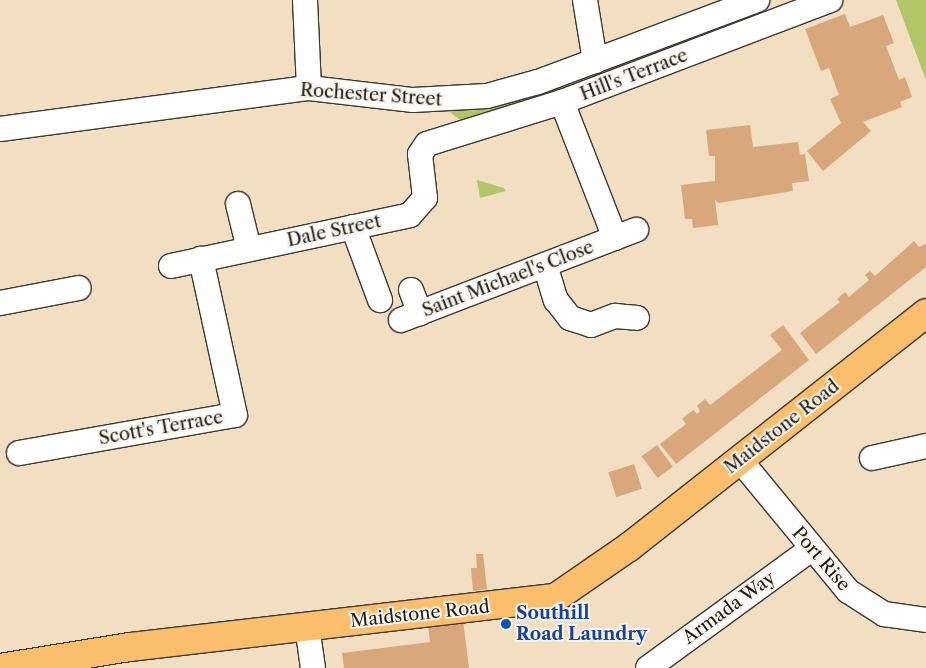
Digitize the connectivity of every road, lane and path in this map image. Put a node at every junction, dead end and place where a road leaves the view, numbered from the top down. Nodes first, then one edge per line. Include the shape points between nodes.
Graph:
1 (305, 0) edge
2 (585, 0) edge
3 (758, 0) edge
4 (830, 0) edge
5 (595, 61) junction
6 (309, 88) junction
7 (562, 102) junction
8 (0, 129) edge
9 (435, 141) joint
10 (238, 204) dead end
11 (353, 227) junction
12 (249, 249) junction
13 (201, 260) junction
14 (545, 265) junction
15 (171, 266) dead end
16 (79, 288) dead end
17 (411, 290) dead end
18 (380, 300) dead end
19 (0, 303) edge
20 (926, 313) edge
21 (637, 318) dead end
22 (926, 446) edge
23 (19, 453) dead end
24 (872, 458) dead end
25 (740, 460) junction
26 (811, 549) junction
27 (926, 620) edge
28 (307, 626) junction
29 (0, 668) edge
30 (313, 668) edge
31 (648, 668) edge

1 - 6 street
2 - 5 street
3 - 5 street, Rochester Street
4 - 7 street, Hill's Terrace
5 - 6 street, Rochester Street via 512,91 469,98 404,99
6 - 8 street, Rochester Street
7 - 9 street, Hill's Terrace
7 - 14 street, Saint Michael's Close via 626,234
9 - 11 street, Dale Street via 421,151 426,190 416,211
10 - 12 street
11 - 12 street, Dale Street
11 - 18 street
12 - 13 street, Dale Street
13 - 15 street, Dale Street
13 - 23 street, Scott's Terrace via 235,415
14 - 17 street, Saint Michael's Close via 410,317
14 - 21 street via 556,300 570,318 591,325 615,316
16 - 19 street
20 - 25 main road, Maidstone Road
22 - 24 street
25 - 26 street, Port Rise
25 - 28 main road, Maidstone Road via 598,570 555,598
26 - 27 street, Port Rise via 848,591 880,612
26 - 31 street, Armada Way
28 - 29 main road, Maidstone Road
28 - 30 street

